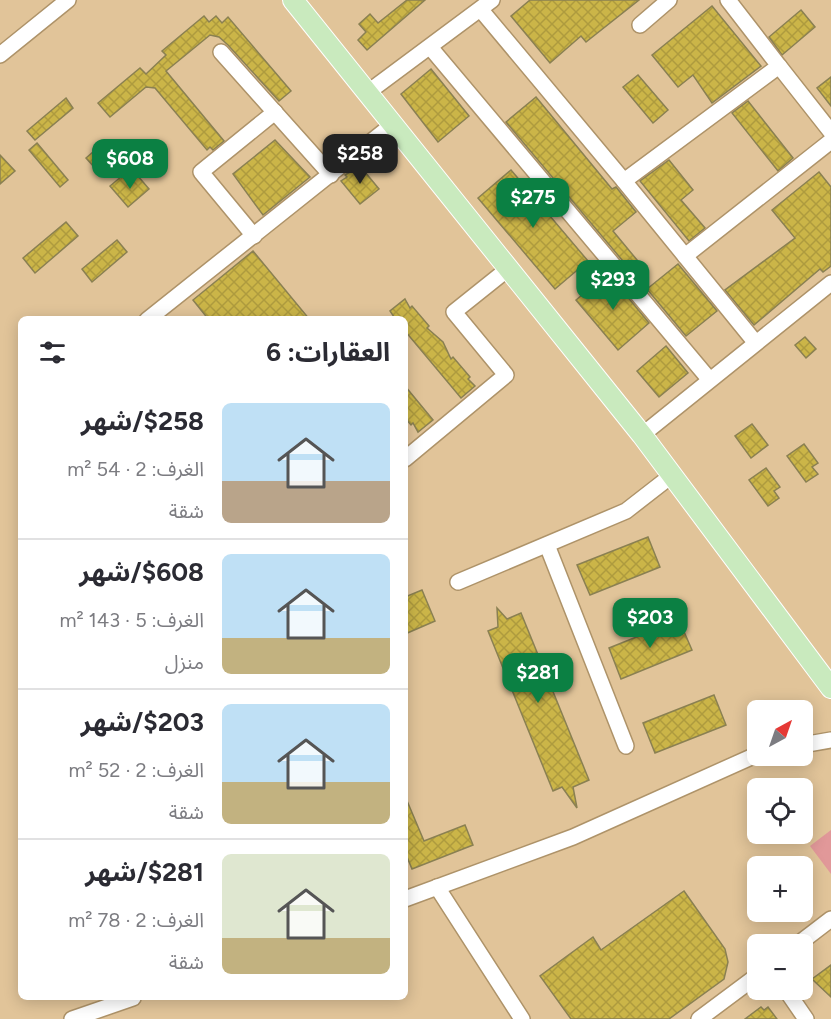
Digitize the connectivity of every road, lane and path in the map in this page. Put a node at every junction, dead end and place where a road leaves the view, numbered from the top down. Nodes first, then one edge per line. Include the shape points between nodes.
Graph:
1 (68, 0) edge
2 (293, 0) edge
3 (669, 0) edge
4 (728, 0) edge
5 (487, 5) edge
6 (640, 25) dead end
7 (430, 47) junction
8 (221, 52) dead end
9 (0, 55) edge
10 (779, 66) junction
11 (367, 93) junction
12 (275, 112) junction
13 (392, 125) junction
14 (831, 132) edge
15 (831, 141) edge
16 (331, 175) junction
17 (624, 181) junction
18 (254, 236) junction
19 (685, 256) junction
20 (509, 268) junction
21 (831, 283) edge
22 (152, 316) edge
23 (755, 342) junction
24 (709, 379) junction
25 (642, 435) junction
26 (408, 457) edge
27 (671, 476) junction
28 (547, 545) junction
29 (458, 582) dead end
30 (831, 688) edge
31 (831, 740) edge
32 (813, 743) edge
33 (626, 746) dead end
34 (747, 759) edge
35 (437, 887) junction
36 (408, 898) edge
37 (831, 919) edge
38 (811, 934) edge
39 (747, 983) edge
40 (127, 1000) edge
41 (793, 1000) edge
42 (72, 1019) edge
43 (522, 1019) edge
44 (699, 1019) edge
45 (806, 1019) edge

1 - 9 street
2 - 11 main road
3 - 6 street
4 - 10 street
5 - 7 street
5 - 17 street
7 - 11 street
7 - 24 street
8 - 12 street
10 - 14 street
10 - 17 street
11 - 13 main road
12 - 16 street
12 - 18 street via 201,172
13 - 16 street
13 - 20 main road
15 - 19 street
16 - 18 street
17 - 19 street
18 - 22 street
19 - 23 street
20 - 25 main road
20 - 26 street via 454,312 506,375
21 - 23 street
23 - 24 street
24 - 25 street
25 - 27 main road
27 - 28 street via 626,511
27 - 30 main road
28 - 29 street
28 - 33 street
31 - 32 street
34 - 35 street via 573,837
35 - 36 street
35 - 43 street
37 - 38 street
39 - 44 street
40 - 42 street
41 - 45 street

